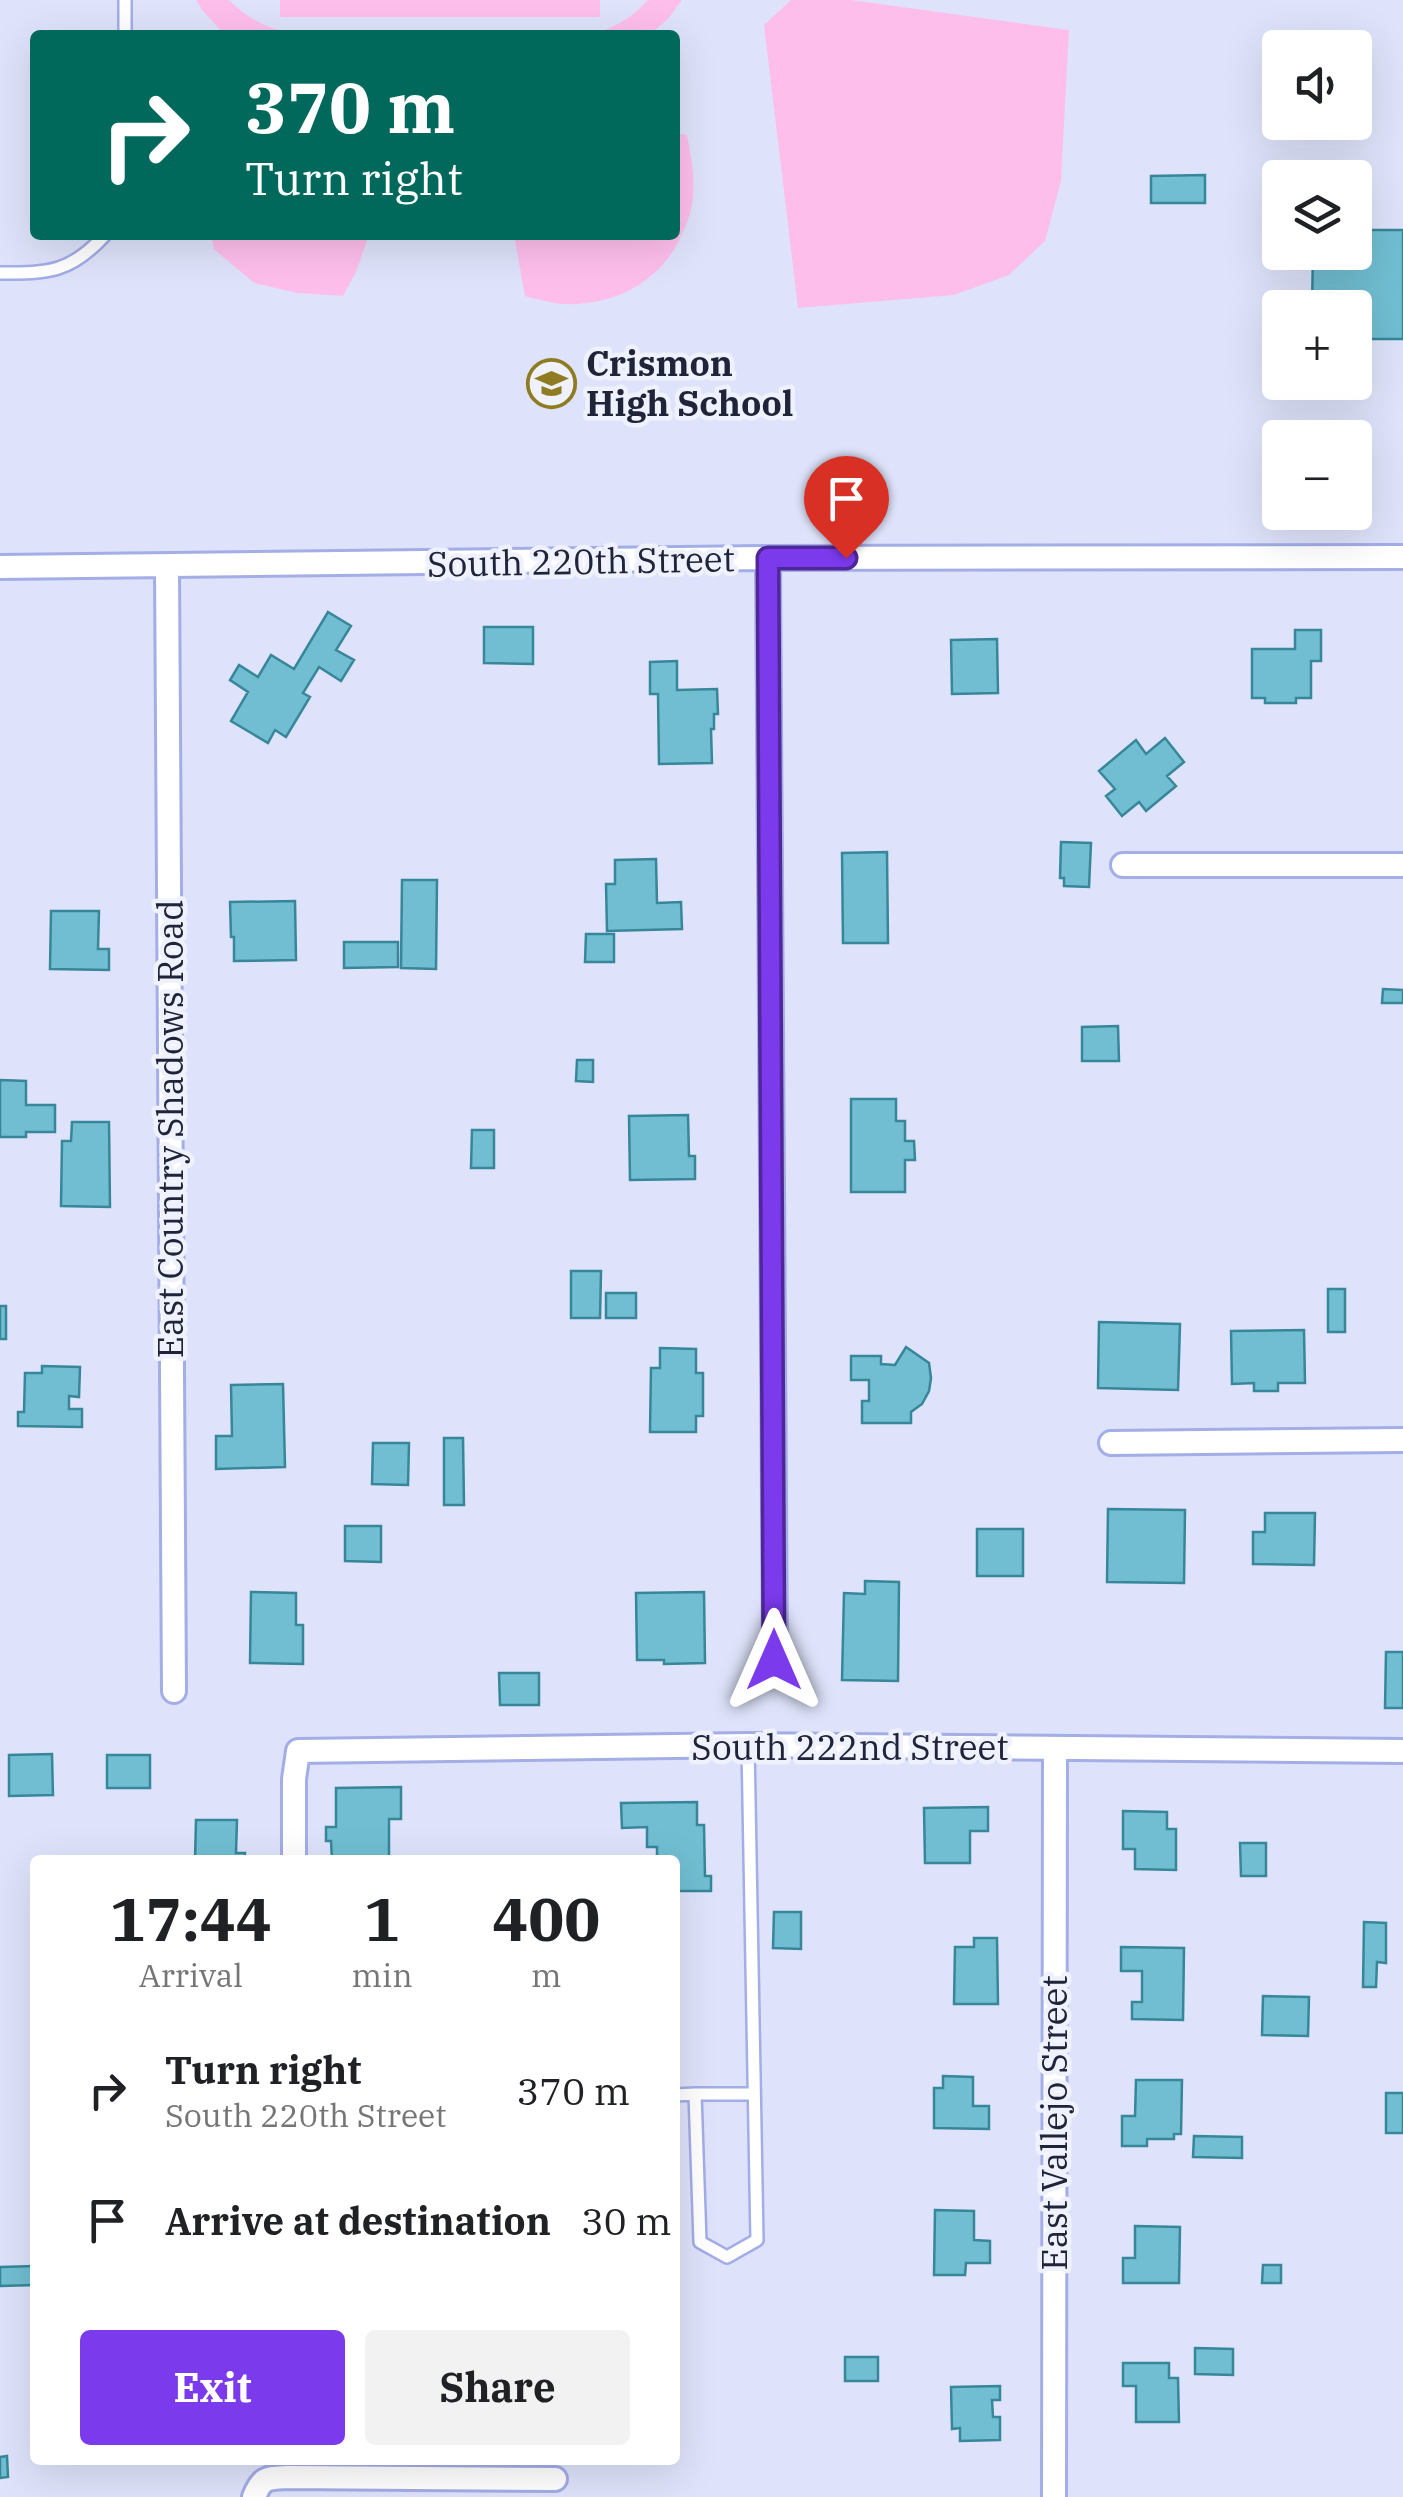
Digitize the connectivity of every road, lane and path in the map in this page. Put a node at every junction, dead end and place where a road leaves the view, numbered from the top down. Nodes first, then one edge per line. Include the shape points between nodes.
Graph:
1 (126, 0) edge
2 (125, 30) edge
3 (100, 240) edge
4 (0, 274) edge
5 (1403, 557) edge
6 (768, 558) junction
7 (167, 566) junction
8 (0, 567) edge
9 (1123, 865) dead end
10 (1403, 865) edge
11 (1403, 1440) edge
12 (1112, 1443) dead end
13 (774, 1660) dead end
14 (174, 1690) dead end
15 (748, 1745) junction
16 (1054, 1748) junction
17 (1403, 1752) edge
18 (294, 1855) edge
19 (695, 2094) junction
20 (754, 2094) junction
21 (680, 2095) edge
22 (555, 2479) dead end
23 (256, 2491) edge
24 (1054, 2497) edge

1 - 2 lane
3 - 4 lane via 63,268
5 - 6 street, South 220th Street
6 - 7 street, South 220th Street
6 - 13 street
7 - 8 street, South 220th Street
7 - 14 street, East Country Shadows Road
9 - 10 street
11 - 12 street
15 - 16 street, South 222nd Street
15 - 18 street, South 222nd Street via 298,1751
15 - 20 lane
16 - 17 street, South 222nd Street
16 - 24 street, East Vallejo Street
19 - 20 lane
19 - 20 lane via 700,2242 727,2258 757,2240
19 - 21 lane
22 - 23 street via 287,2477 268,2478

